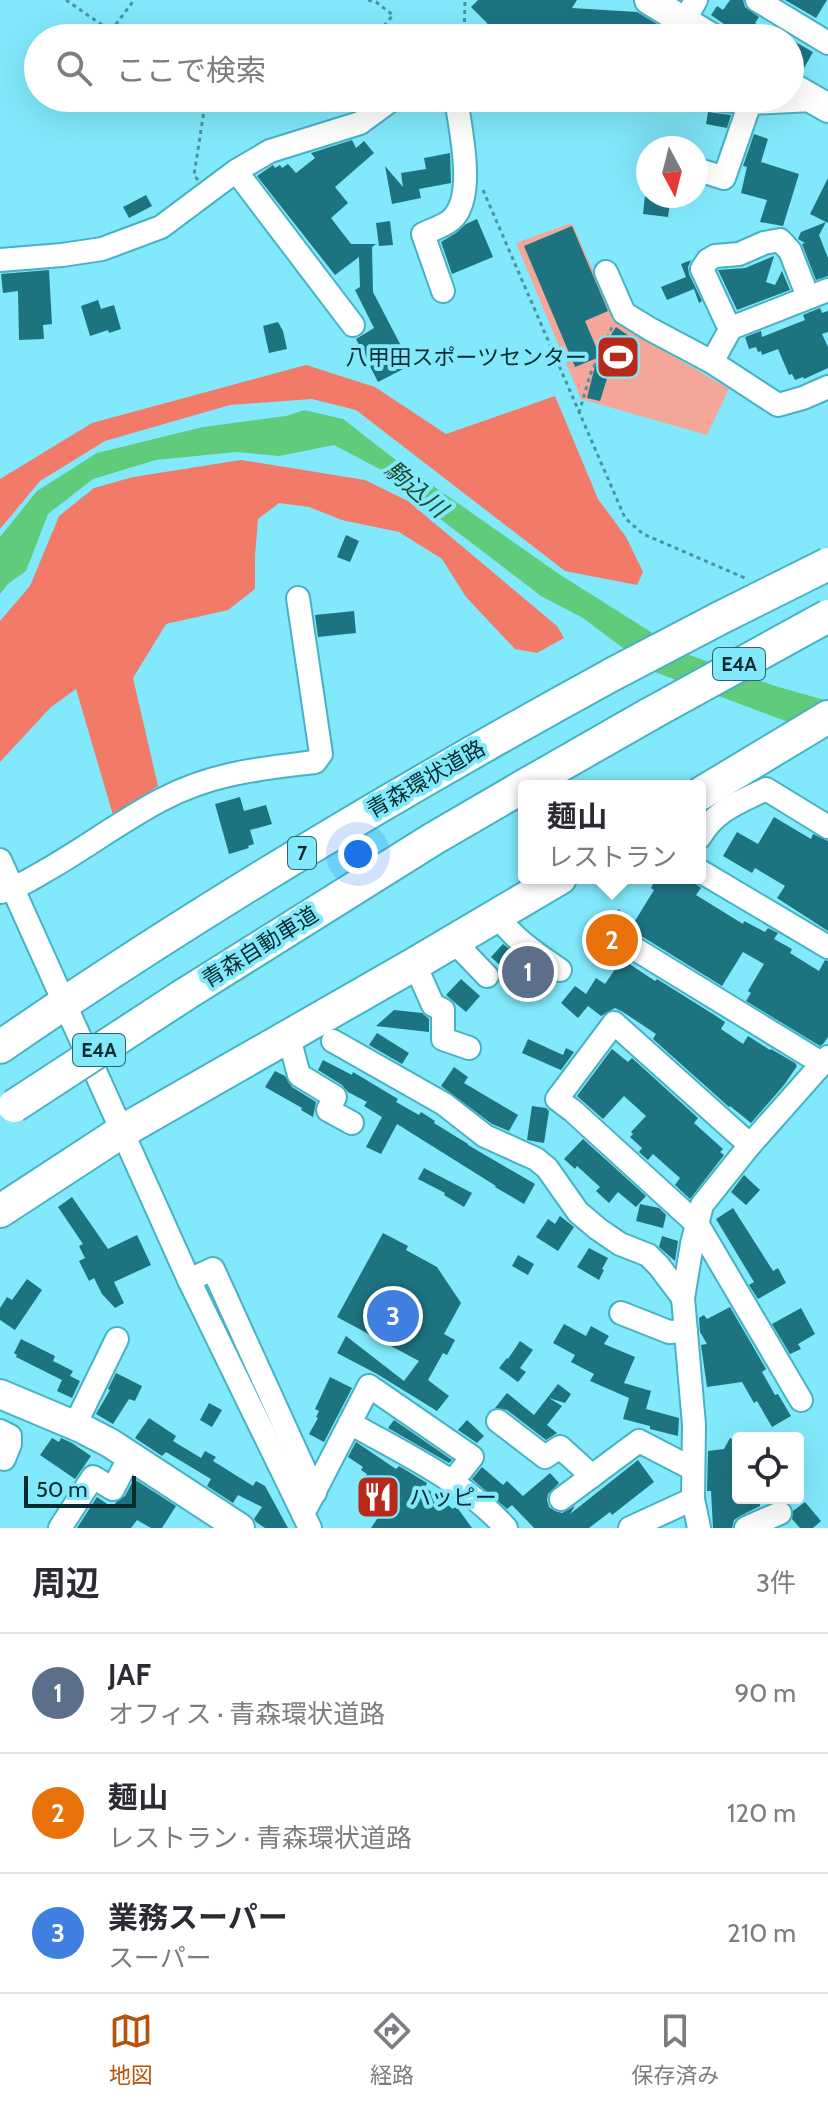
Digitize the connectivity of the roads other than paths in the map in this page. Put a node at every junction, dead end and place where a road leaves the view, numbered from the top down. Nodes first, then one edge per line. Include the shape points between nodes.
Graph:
1 (649, 0) edge
2 (757, 0) edge
3 (690, 10) edge
4 (797, 24) edge
5 (804, 28) edge
6 (828, 43) edge
7 (375, 112) edge
8 (458, 112) edge
9 (747, 112) edge
10 (236, 171) junction
11 (708, 173) edge
12 (0, 260) edge
13 (606, 272) dead end
14 (443, 291) dead end
15 (818, 294) edge
16 (353, 325) dead end
17 (721, 346) junction
18 (828, 387) edge
19 (828, 564) edge
20 (298, 598) dead end
21 (828, 616) edge
22 (828, 717) edge
23 (534, 780) edge
24 (518, 789) edge
25 (706, 790) edge
26 (706, 826) edge
27 (828, 827) edge
28 (0, 860) edge
29 (706, 875) edge
30 (550, 884) edge
31 (7, 891) edge
32 (497, 915) junction
33 (455, 940) junction
34 (627, 944) dead end
35 (828, 947) edge
36 (413, 965) junction
37 (560, 970) dead end
38 (487, 976) dead end
39 (65, 1002) junction
40 (284, 1039) junction
41 (333, 1041) dead end
42 (0, 1047) edge
43 (469, 1048) dead end
44 (825, 1060) edge
45 (7, 1111) edge
46 (352, 1123) dead end
47 (121, 1132) junction
48 (750, 1145) junction
49 (0, 1211) edge
50 (698, 1225) junction
51 (683, 1298) junction
52 (621, 1313) dead end
53 (686, 1331) junction
54 (117, 1339) dead end
55 (0, 1394) edge
56 (801, 1400) dead end
57 (261, 1402) junction
58 (498, 1421) dead end
59 (350, 1423) junction
60 (75, 1425) junction
61 (0, 1431) edge
62 (130, 1456) junction
63 (4, 1459) dead end
64 (693, 1469) junction
65 (592, 1476) junction
66 (452, 1482) junction
67 (315, 1493) junction
68 (561, 1499) dead end
69 (693, 1499) junction
70 (780, 1513) dead end
71 (306, 1521) edge
72 (60, 1528) edge
73 (240, 1528) edge
74 (506, 1528) edge
75 (630, 1528) edge
76 (699, 1528) edge
77 (746, 1528) edge

1 - 3 main road
2 - 4 street
5 - 6 street
7 - 10 street via 360,123 270,151
8 - 14 street via 466,183 462,205 451,220 423,234
9 - 11 street via 724,178
10 - 12 street via 161,227 102,249
10 - 16 street
13 - 17 street via 624,313
15 - 17 street
15 - 17 street via 780,240 715,256 702,269 726,321
17 - 18 street via 778,405
19 - 39 highway, 青森環状道路 / 7, bridge via 481,747
20 - 31 street via 321,754 315,762 201,781
21 - 23 highway, 青森自動車道 / E4A, bridge
22 - 25 highway
24 - 45 highway, 青森自動車道 / E4A, bridge
26 - 27 street via 723,811 766,789
28 - 31 street
29 - 35 street
30 - 32 highway
31 - 39 street
32 - 33 highway
32 - 37 street via 524,945
33 - 36 highway
33 - 38 street
34 - 44 street
36 - 40 highway
36 - 43 street via 433,1005 443,1010 443,1039
39 - 42 highway, 青森環状道路 / 7
39 - 47 street
40 - 46 street via 299,1075 335,1097 328,1110
40 - 47 highway
41 - 51 street via 444,1104 485,1136 536,1159 578,1212 620,1244 648,1255
44 - 48 street
47 - 49 highway
47 - 57 street via 189,1280
48 - 50 street via 702,1205
48 - 50 street via 614,1023 557,1099
50 - 51 street
50 - 56 street
51 - 53 street
52 - 53 street via 669,1332
53 - 64 street
54 - 60 street
55 - 60 main road
57 - 67 street
57 - 71 street
58 - 65 street via 545,1457 560,1447
59 - 66 street
59 - 66 street via 369,1386 472,1457
59 - 67 street
60 - 62 main road
61 - 63 street via 10,1436
62 - 72 street via 113,1489 93,1477
62 - 73 main road
64 - 65 street via 639,1441
64 - 69 street
65 - 68 street
66 - 74 street
67 - 71 street
69 - 75 street
69 - 76 street
70 - 77 street

